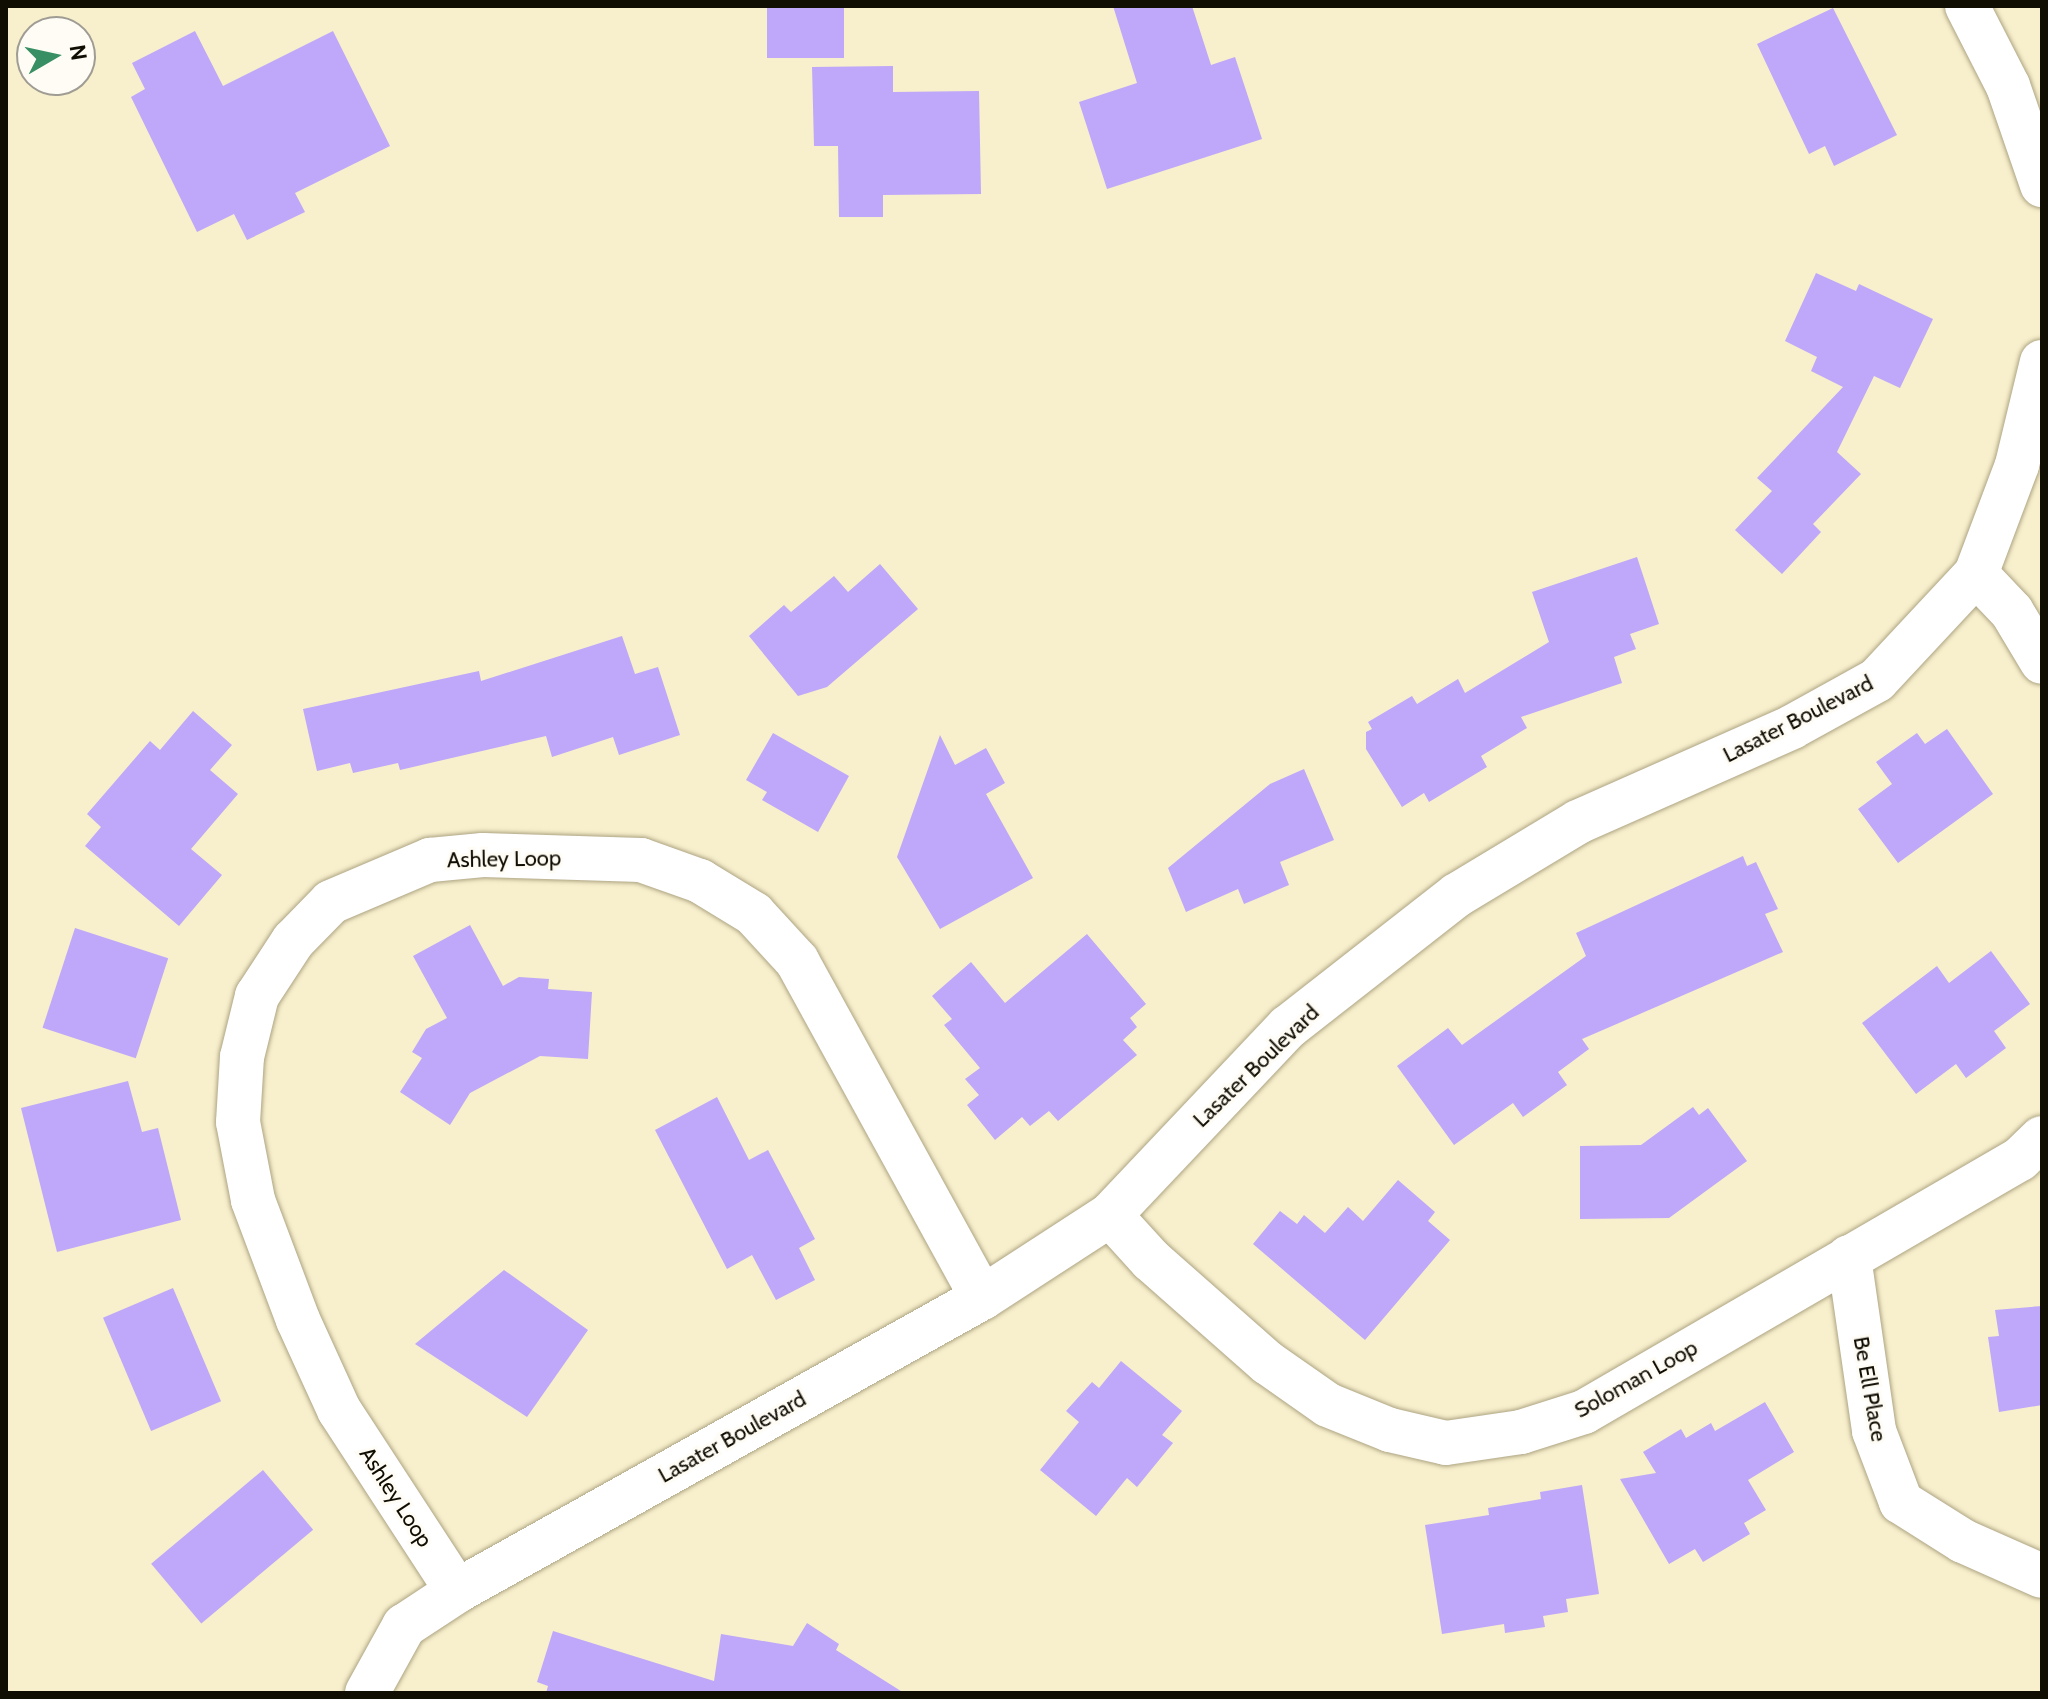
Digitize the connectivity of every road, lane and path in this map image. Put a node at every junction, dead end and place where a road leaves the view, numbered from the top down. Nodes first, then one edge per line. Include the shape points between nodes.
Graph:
1 (1967, 6) edge
2 (2042, 185) edge
3 (2042, 362) edge
4 (1976, 574) junction
5 (2042, 662) edge
6 (2042, 1138) edge
7 (1110, 1215) junction
8 (1849, 1257) junction
9 (982, 1298) junction
10 (2042, 1576) edge
11 (457, 1591) junction
12 (367, 1693) edge

1 - 2 street via 2008,86
3 - 4 street, Lasater Boulevard via 2017,465
4 - 5 street via 2012,612
4 - 7 street, Lasater Boulevard via 1877,680 1792,727 1578,822 1457,895 1288,1027
6 - 8 street, Soloman Loop via 2020,1159
7 - 8 street, Soloman Loop via 1151,1260 1268,1363 1328,1405 1390,1430 1446,1443 1521,1432 1584,1412
7 - 9 street, Lasater Boulevard
8 - 10 street, Be Ell Place via 1874,1431 1901,1502 1963,1541
9 - 11 street, Lasater Boulevard
9 - 11 street, Ashley Loop via 797,961 754,914 700,881 641,860 483,855 430,860 331,902 293,941 257,996 242,1057 238,1122 253,1200 339,1410
11 - 12 street, Lasater Boulevard via 404,1626

